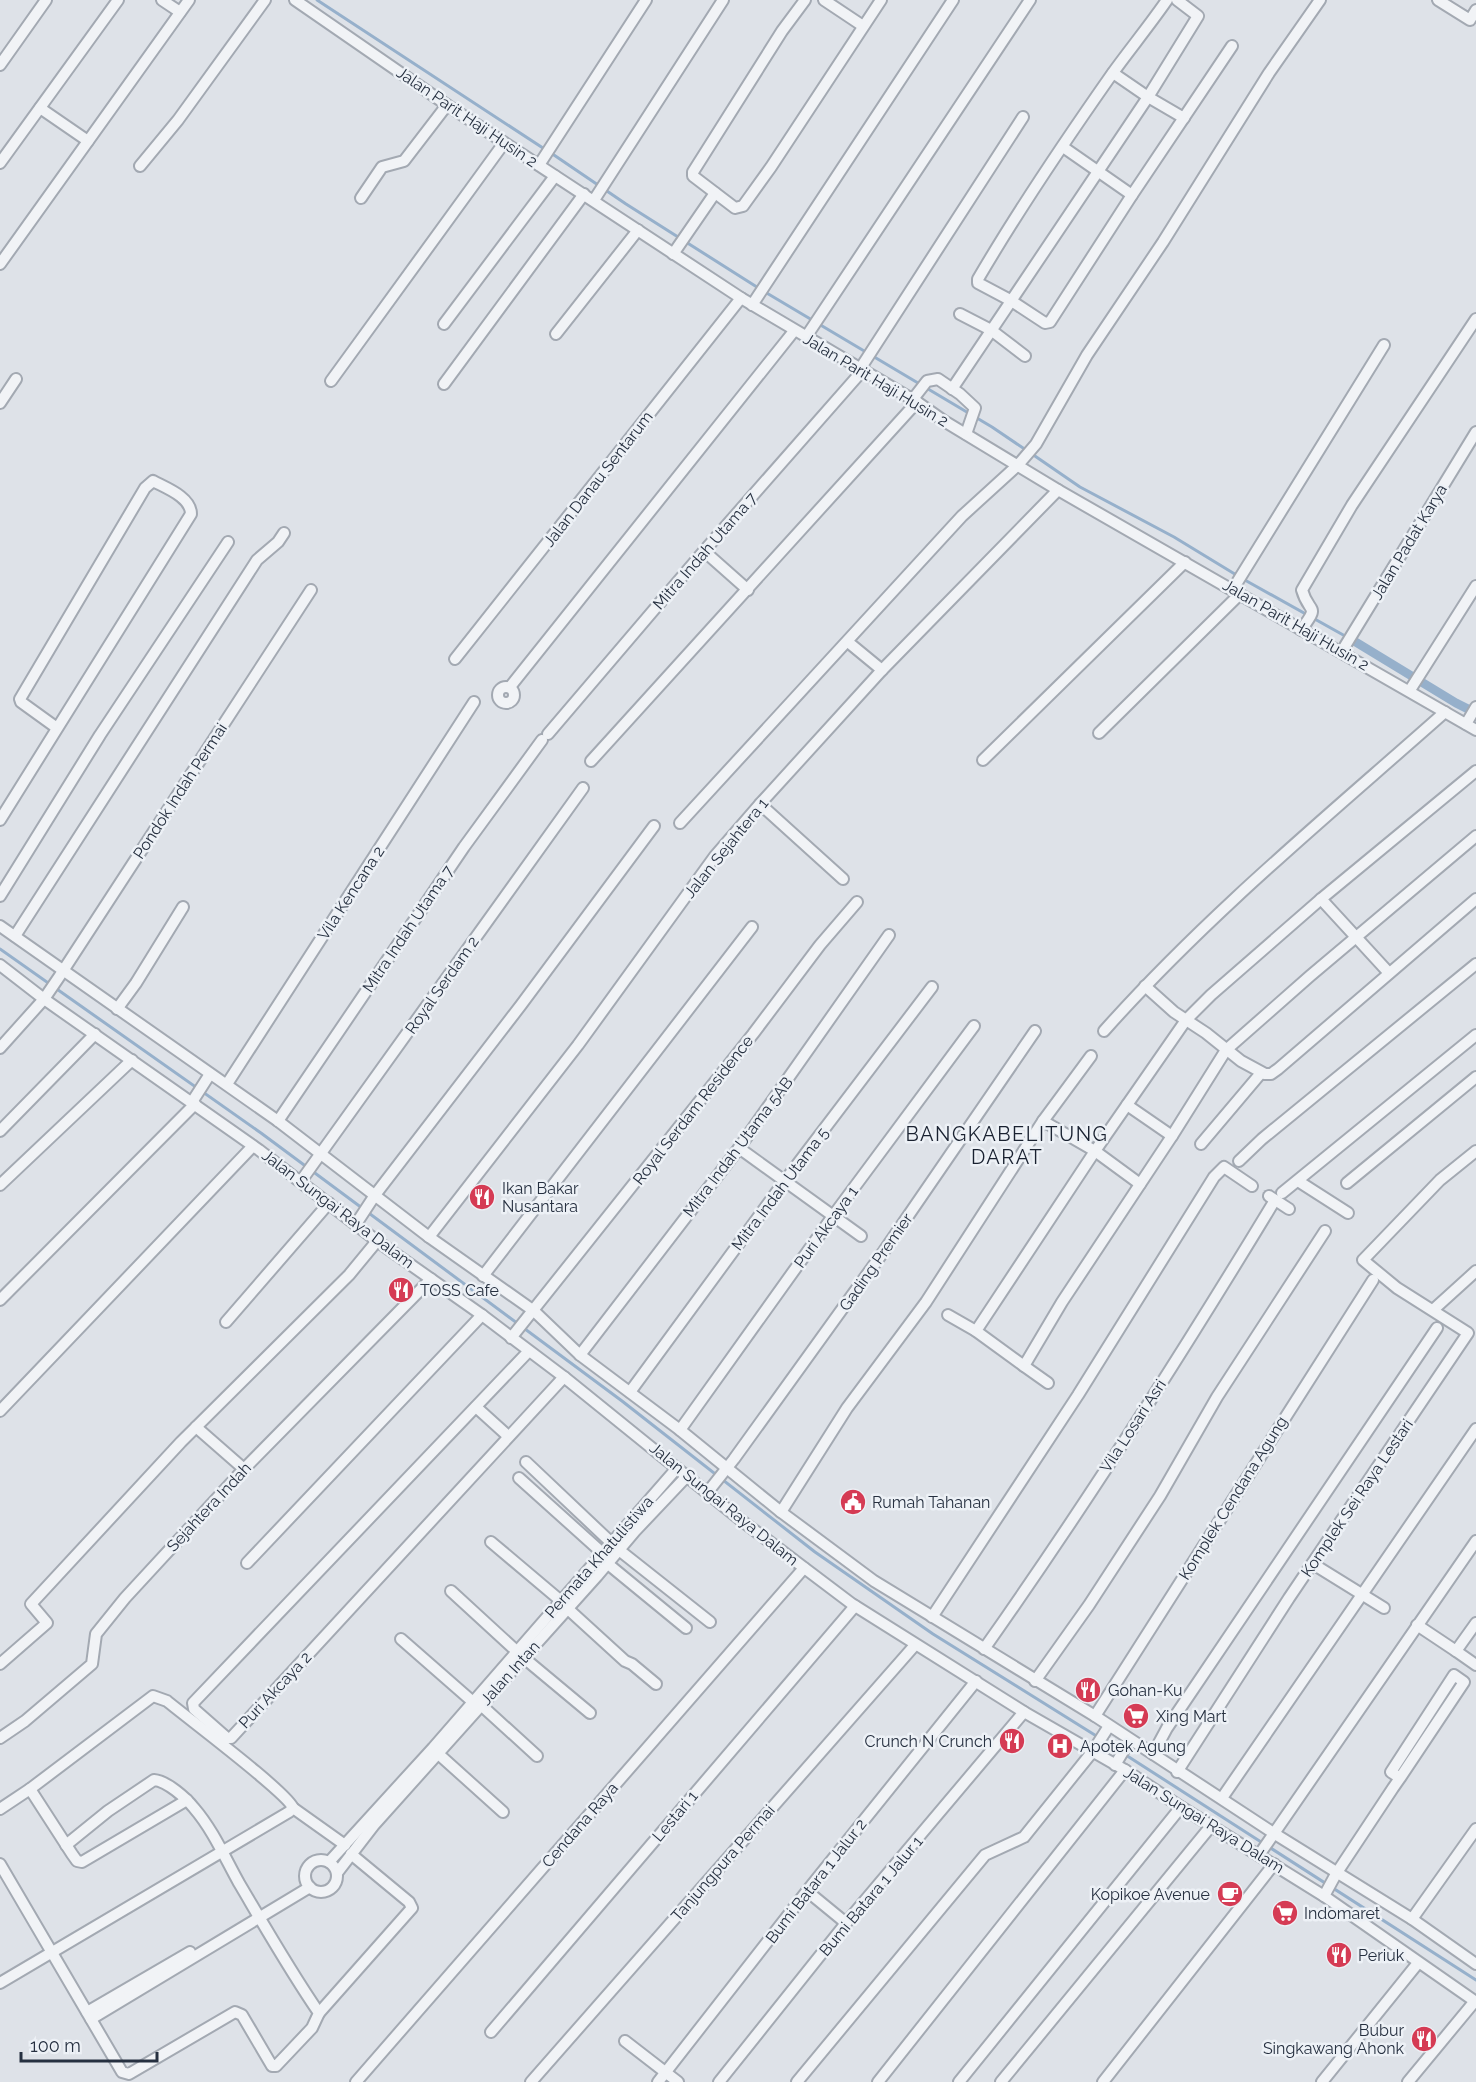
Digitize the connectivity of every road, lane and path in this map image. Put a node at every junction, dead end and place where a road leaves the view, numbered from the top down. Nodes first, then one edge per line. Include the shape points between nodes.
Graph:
1 (46, 0) edge
2 (118, 0) edge
3 (162, 0) edge
4 (189, 0) edge
5 (265, 0) edge
6 (295, 0) edge
7 (646, 0) edge
8 (723, 0) edge
9 (805, 0) edge
10 (824, 0) edge
11 (881, 0) edge
12 (953, 0) edge
13 (1030, 0) edge
14 (1167, 0) edge
15 (1177, 0) edge
16 (1320, 0) edge
17 (1438, 0) edge
18 (1476, 10) edge
19 (180, 12) junction
20 (863, 26) junction
21 (1232, 46) dead end
22 (0, 64) edge
23 (1113, 73) junction
24 (1148, 97) junction
25 (447, 105) junction
26 (40, 108) junction
27 (1023, 117) dead end
28 (1184, 118) junction
29 (88, 141) junction
30 (504, 143) junction
31 (1063, 147) junction
32 (0, 163) edge
33 (539, 165) junction
34 (140, 166) dead end
35 (1098, 171) junction
36 (555, 176) junction
37 (715, 193) junction
38 (593, 195) junction
39 (1132, 195) junction
40 (361, 198) dead end
41 (638, 230) junction
42 (675, 251) junction
43 (0, 264) edge
44 (741, 298) junction
45 (1010, 300) junction
46 (752, 305) junction
47 (960, 314) dead end
48 (1476, 319) edge
49 (444, 324) dead end
50 (811, 330) junction
51 (991, 330) junction
52 (794, 331) junction
53 (556, 334) dead end
54 (1384, 345) dead end
55 (1025, 356) dead end
56 (863, 366) junction
57 (16, 379) dead end
58 (331, 381) dead end
59 (444, 384) dead end
60 (952, 389) junction
61 (916, 397) junction
62 (0, 403) edge
63 (1476, 432) edge
64 (966, 434) junction
65 (1018, 465) junction
66 (1058, 490) junction
67 (284, 533) dead end
68 (228, 542) dead end
69 (704, 551) junction
70 (1185, 562) junction
71 (1476, 586) edge
72 (1237, 588) junction
73 (311, 590) dead end
74 (748, 590) junction
75 (1303, 627) junction
76 (848, 642) junction
77 (1344, 648) junction
78 (455, 659) dead end
79 (882, 670) junction
80 (510, 687) dead end
81 (1410, 690) junction
82 (474, 702) dead end
83 (1446, 712) junction
84 (1471, 715) edge
85 (57, 728) junction
86 (1476, 730) edge
87 (1100, 733) dead end
88 (983, 760) dead end
89 (591, 761) dead end
90 (1476, 771) edge
91 (583, 788) dead end
92 (760, 804) junction
93 (0, 820) edge
94 (680, 823) dead end
95 (654, 826) dead end
96 (1476, 836) edge
97 (843, 879) dead end
98 (0, 896) edge
99 (1321, 899) junction
100 (1476, 899) edge
101 (857, 902) dead end
102 (183, 907) dead end
103 (0, 926) edge
104 (752, 927) dead end
105 (889, 935) dead end
106 (15, 936) junction
107 (1358, 937) junction
108 (1476, 964) edge
109 (0, 965) edge
110 (61, 973) junction
111 (1389, 973) junction
112 (1145, 986) junction
113 (932, 987) dead end
114 (46, 995) junction
115 (117, 1009) junction
116 (1186, 1020) junction
117 (974, 1026) dead end
118 (1035, 1031) dead end
119 (1104, 1031) dead end
120 (95, 1034) junction
121 (1476, 1035) edge
122 (0, 1048) edge
123 (1226, 1050) junction
124 (1091, 1056) dead end
125 (132, 1060) junction
126 (1261, 1073) junction
127 (208, 1077) junction
128 (1476, 1077) edge
129 (227, 1084) junction
130 (194, 1101) junction
131 (1127, 1105) junction
132 (278, 1121) junction
133 (1043, 1121) junction
134 (0, 1131) edge
135 (1172, 1136) junction
136 (1201, 1144) dead end
137 (253, 1146) junction
138 (739, 1148) junction
139 (1095, 1151) junction
140 (1476, 1151) edge
141 (322, 1154) junction
142 (1239, 1161) dead end
143 (303, 1178) junction
144 (1298, 1181) junction
145 (784, 1182) junction
146 (1347, 1183) dead end
147 (1140, 1184) junction
148 (0, 1185) edge
149 (1252, 1186) dead end
150 (375, 1195) junction
151 (1275, 1196) junction
152 (329, 1203) junction
153 (1289, 1209) dead end
154 (1348, 1213) dead end
155 (833, 1216) junction
156 (357, 1221) junction
157 (1324, 1231) dead end
158 (861, 1236) dead end
159 (429, 1237) junction
160 (377, 1241) junction
161 (1476, 1271) edge
162 (483, 1276) junction
163 (431, 1279) junction
164 (1373, 1280) dead end
165 (0, 1300) edge
166 (1433, 1310) junction
167 (482, 1315) junction
168 (531, 1315) junction
169 (948, 1315) dead end
170 (226, 1322) dead end
171 (1437, 1328) dead end
172 (976, 1331) junction
173 (513, 1335) junction
174 (528, 1352) junction
175 (580, 1355) junction
176 (1024, 1366) junction
177 (564, 1377) junction
178 (1048, 1383) dead end
179 (630, 1392) junction
180 (476, 1407) junction
181 (0, 1412) edge
182 (196, 1427) junction
183 (1476, 1429) edge
184 (680, 1430) junction
185 (508, 1436) junction
186 (526, 1462) dead end
187 (677, 1468) junction
188 (244, 1469) junction
189 (727, 1469) junction
190 (687, 1476) junction
191 (519, 1478) dead end
192 (709, 1490) junction
193 (781, 1512) junction
194 (1476, 1541) edge
195 (491, 1542) dead end
196 (616, 1546) junction
197 (607, 1559) junction
198 (248, 1563) dead end
199 (1313, 1564) junction
200 (804, 1568) junction
201 (451, 1591) dead end
202 (1361, 1594) junction
203 (564, 1605) junction
204 (855, 1606) junction
205 (1384, 1608) dead end
206 (932, 1617) junction
207 (710, 1622) dead end
208 (1476, 1623) edge
209 (1417, 1625) junction
210 (686, 1628) dead end
211 (401, 1639) dead end
212 (915, 1645) junction
213 (984, 1649) junction
214 (1456, 1651) junction
215 (520, 1654) junction
216 (0, 1664) edge
217 (1476, 1665) edge
218 (1035, 1681) junction
219 (976, 1682) junction
220 (656, 1684) dead end
221 (477, 1703) junction
222 (1024, 1712) junction
223 (590, 1713) dead end
224 (1095, 1716) junction
225 (1106, 1730) junction
226 (0, 1738) edge
227 (1128, 1743) junction
228 (1095, 1750) junction
229 (436, 1751) junction
230 (1153, 1754) junction
231 (537, 1756) dead end
232 (1119, 1765) junction
233 (1177, 1772) junction
234 (1400, 1778) junction
235 (30, 1789) junction
236 (1222, 1798) junction
237 (187, 1800) junction
238 (293, 1808) junction
239 (1181, 1808) junction
240 (0, 1809) edge
241 (503, 1812) dead end
242 (1211, 1826) junction
243 (1476, 1829) edge
244 (1275, 1834) junction
245 (66, 1845) junction
246 (348, 1850) junction
247 (222, 1852) junction
248 (1260, 1855) junction
249 (329, 1862) junction
250 (0, 1864) edge
251 (1274, 1864) junction
252 (337, 1873) junction
253 (1337, 1873) junction
254 (308, 1885) junction
255 (807, 1891) junction
256 (1326, 1893) junction
257 (258, 1916) junction
258 (1412, 1919) junction
259 (846, 1923) junction
260 (51, 1952) junction
261 (1475, 1962) edge
262 (1418, 1963) junction
263 (0, 1983) edge
264 (1476, 2002) edge
265 (319, 2013) junction
266 (89, 2016) junction
267 (493, 2029) dead end
268 (625, 2041) dead end
269 (666, 2072) junction
270 (356, 2082) edge
271 (531, 2082) edge
272 (658, 2082) edge
273 (678, 2082) edge
274 (719, 2082) edge
275 (796, 2082) edge
276 (878, 2082) edge
277 (959, 2082) edge
278 (1000, 2082) edge
279 (1103, 2082) edge
280 (1323, 2082) edge
281 (1408, 2082) edge

1 - 22 street
2 - 26 street
3 - 19 street
4 - 19 street
5 - 34 street
6 - 25 street, Jalan Parit Haji Husin 2
7 - 33 street
8 - 38 street via 606,182
9 - 37 street via 693,172
10 - 20 street
11 - 20 street
12 - 46 street
13 - 50 street
14 - 23 street
15 - 24 street via 1198,16
16 - 65 street via 1087,355 1036,444
17 - 18 street via 1470,20
19 - 29 street
20 - 37 street via 743,206 735,208
21 - 28 street
23 - 24 street
23 - 31 street
24 - 28 street
24 - 35 street
25 - 30 street, Jalan Parit Haji Husin 2
25 - 40 street via 404,161 382,167
26 - 29 street
26 - 32 street
27 - 56 street, Mitra Indah Utama 7
28 - 39 street
29 - 43 street
30 - 33 street, Jalan Parit Haji Husin 2
30 - 58 street
31 - 35 street
31 - 45 street via 978,279 978,283
33 - 36 street, Jalan Parit Haji Husin 2
35 - 39 street
35 - 45 street
36 - 38 street, Jalan Parit Haji Husin 2
36 - 49 street
37 - 42 street
38 - 41 street, Jalan Parit Haji Husin 2
38 - 59 street
39 - 45 street via 1050,322 1045,323
41 - 42 street, Jalan Parit Haji Husin 2
41 - 53 street
42 - 44 street, Jalan Parit Haji Husin 2
44 - 46 street, Jalan Parit Haji Husin 2
44 - 78 street, Jalan Danau Sentarum
45 - 51 street
46 - 52 street, Jalan Parit Haji Husin 2
47 - 51 street
48 - 75 street via 1352,505 1302,590 1313,612
50 - 52 street, Jalan Parit Haji Husin 2
50 - 56 street, Jalan Parit Haji Husin 2
51 - 55 street
51 - 60 street
52 - 80 street
54 - 72 street via 1244,570
56 - 61 street, Jalan Parit Haji Husin 2
56 - 69 street, Mitra Indah Utama 7
57 - 62 street
60 - 61 street via 938,378 927,381
60 - 64 street via 975,408
61 - 64 street, Jalan Parit Haji Husin 2
61 - 74 street
63 - 77 street, Jalan Padat Karya
64 - 65 street, Jalan Parit Haji Husin 2
65 - 66 street, Jalan Parit Haji Husin 2
65 - 76 street via 962,516
66 - 70 street, Jalan Parit Haji Husin 2
66 - 79 street, Jalan Sejahtera 1
67 - 106 street via 257,560
68 - 98 street via 100,735
69 - 74 street
69 - 132 street, Mitra Indah Utama 7 via 545,737 464,847
70 - 72 street, Jalan Parit Haji Husin 2
70 - 88 street
71 - 81 street
72 - 75 street, Jalan Parit Haji Husin 2
72 - 87 street
73 - 110 street, Pondok Indah Permai
74 - 89 street
75 - 77 street, Jalan Parit Haji Husin 2
76 - 79 street
76 - 94 street
77 - 81 street, Jalan Parit Haji Husin 2
79 - 92 street, Jalan Sejahtera 1
81 - 83 street, Jalan Parit Haji Husin 2
82 - 129 street, Vila Kencana 2
83 - 84 street, Jalan Parit Haji Husin 2
83 - 112 street via 1264,872
84 - 86 street, Jalan Parit Haji Husin 2
85 - 85 street via 190,510 184,500 153,481 145,488 20,699
85 - 93 street
90 - 99 street
91 - 141 street, Royal Serdam 2
92 - 97 street
92 - 159 street, Jalan Sejahtera 1 via 716,856 578,1045
95 - 150 street
96 - 107 street
99 - 107 street
99 - 116 street
100 - 111 street
101 - 168 street, Royal Serdam Residence
102 - 115 street
103 - 106 street
104 - 162 street
105 - 138 street, Mitra Indah Utama 5AB
106 - 110 street
107 - 111 street
107 - 123 street
108 - 142 street
109 - 114 street, Jalan Sungai Raya Dalam
110 - 114 street, Pondok Indah Permai
110 - 115 street
111 - 126 street via 1278,1069 1271,1074
112 - 116 street
112 - 119 street
113 - 145 street, Mitra Indah Utama 5
114 - 120 street, Jalan Sungai Raya Dalam
114 - 122 street, Pondok Indah Permai
115 - 127 street
116 - 123 street
116 - 131 street
117 - 155 street, Puri Akcaya 1
118 - 189 street, Gading Premier via 884,1251
120 - 125 street, Jalan Sungai Raya Dalam
120 - 134 street
121 - 144 street
123 - 126 street
123 - 135 street
124 - 133 street
125 - 130 street, Jalan Sungai Raya Dalam
125 - 148 street
126 - 136 street
127 - 129 street
127 - 130 street
128 - 146 street
129 - 132 street
130 - 137 street, Jalan Sungai Raya Dalam
130 - 165 street
131 - 135 street
131 - 139 street
132 - 141 street
133 - 139 street
133 - 193 street via 926,1302 847,1408
135 - 147 street
137 - 143 street, Jalan Sungai Raya Dalam
137 - 181 street
138 - 145 street
138 - 175 street, Mitra Indah Utama 5AB
139 - 147 street
139 - 172 street
140 - 166 street, Komplek Sei Raya Lestari via 1440,1180 1363,1260 1397,1288
141 - 143 street, Royal Serdam 2
141 - 150 street
143 - 152 street, Jalan Sungai Raya Dalam
144 - 151 street
144 - 154 street
145 - 155 street
145 - 179 street, Mitra Indah Utama 5
147 - 176 street
149 - 206 street via 1224,1167 1214,1177 1078,1395
150 - 156 street
150 - 159 street
151 - 153 street
151 - 213 street, Vila Losari Asri via 1109,1463
152 - 156 street, Jalan Sungai Raya Dalam
152 - 170 street
155 - 158 street
155 - 184 street, Puri Akcaya 1
156 - 160 street, Jalan Sungai Raya Dalam
157 - 218 street via 1217,1397 1160,1496
159 - 162 street
160 - 163 street, Jalan Sungai Raya Dalam
160 - 182 street via 349,1275
161 - 166 street
162 - 168 street
163 - 167 street, Jalan Sungai Raya Dalam
163 - 188 street, Sejahtera Indah
164 - 224 street, Komplek Cendana Agung
166 - 199 street, Komplek Sei Raya Lestari via 1468,1333
167 - 173 street, Jalan Sungai Raya Dalam
167 - 198 street
168 - 173 street, Royal Serdam Residence
168 - 175 street
169 - 172 street
171 - 230 street via 1173,1718
172 - 176 street
173 - 174 street, Jalan Sungai Raya Dalam
174 - 177 street, Jalan Sungai Raya Dalam
174 - 180 street, Puri Akcaya 2
175 - 179 street
176 - 178 street
177 - 185 street, Puri Akcaya 2
177 - 187 street, Jalan Sungai Raya Dalam
179 - 184 street
180 - 185 street
180 - 185 street, Puri Akcaya 2 via 192,1704 210,1724 231,1738
182 - 188 street
182 - 216 street via 31,1604 47,1623
183 - 202 street
184 - 189 street
186 - 196 street
187 - 190 street, Jalan Sungai Raya Dalam
187 - 196 street, Permata Khatulistiwa
188 - 226 street, Sejahtera Indah via 99,1628 92,1664 26,1721
189 - 192 street, Gading Premier
189 - 193 street
190 - 192 street, Jalan Sungai Raya Dalam
190 - 196 street
191 - 197 street
192 - 200 street, Jalan Sungai Raya Dalam
193 - 206 street via 874,1581
194 - 209 street
195 - 203 street
196 - 197 street, Permata Khatulistiwa
196 - 207 street
197 - 203 street, Permata Khatulistiwa
197 - 210 street
199 - 202 street
199 - 233 street, Komplek Sei Raya Lestari
200 - 204 street, Jalan Sungai Raya Dalam
200 - 270 street, Cendana Raya
201 - 215 street
202 - 205 street
202 - 236 street
203 - 215 street, Permata Khatulistiwa
203 - 220 street
204 - 212 street, Jalan Sungai Raya Dalam
204 - 267 street, Lestari 1
206 - 213 street
208 - 214 street
209 - 214 street
209 - 244 street
211 - 221 street
212 - 219 street, Jalan Sungai Raya Dalam
212 - 271 street, Tanjungpura Permai
213 - 218 street
214 - 217 street
215 - 221 street, Permata Khatulistiwa
215 - 223 street
218 - 224 street
219 - 222 street, Jalan Sungai Raya Dalam
219 - 255 street, Bumi Batara 1 Jalur 2
221 - 229 street, Permata Khatulistiwa
221 - 231 street
222 - 228 street, Jalan Sungai Raya Dalam
222 - 259 street, Bumi Batara 1 Jalur 1
224 - 225 street
225 - 227 street
225 - 228 street
227 - 230 street
227 - 232 street
228 - 232 street, Jalan Sungai Raya Dalam
228 - 275 street via 1024,1837 985,1855
229 - 241 street
229 - 246 street, Permata Khatulistiwa
230 - 233 street
232 - 239 street, Jalan Sungai Raya Dalam
232 - 276 street
233 - 236 street
234 - 234 street via 1390,1772 1455,1676 1464,1682
234 - 253 street
235 - 238 street via 153,1696 184,1715 290,1800
235 - 240 street
235 - 245 street
236 - 244 street
237 - 245 street via 82,1862
237 - 245 street via 154,1779
237 - 247 street
238 - 246 street
238 - 247 street
239 - 242 street, Jalan Sungai Raya Dalam
239 - 277 street
242 - 248 street, Jalan Sungai Raya Dalam
242 - 278 street
243 - 258 street
244 - 248 street
244 - 253 street
246 - 249 street, Permata Khatulistiwa
246 - 252 street
246 - 265 street via 412,1908
247 - 257 street
247 - 260 street
248 - 251 street, Jalan Sungai Raya Dalam
249 - 252 street
249 - 254 street via 319,1860 310,1865 305,1874
250 - 260 street
251 - 256 street, Jalan Sungai Raya Dalam
251 - 279 street
252 - 254 street via 337,1881 330,1890 320,1892
253 - 256 street
253 - 258 street
254 - 257 street
255 - 259 street
255 - 269 street, Bumi Batara 1 Jalur 2
256 - 262 street, Jalan Sungai Raya Dalam
257 - 265 street
257 - 266 street
258 - 261 street
259 - 274 street, Bumi Batara 1 Jalur 1
260 - 263 street
260 - 266 street
262 - 264 street, Jalan Sungai Raya Dalam
262 - 280 street
264 - 281 street
265 - 266 street via 312,2028 276,2066 270,2064 242,2014 235,2012 129,2074 122,2072
268 - 269 street
269 - 272 street, Bumi Batara 1 Jalur 2
269 - 273 street

